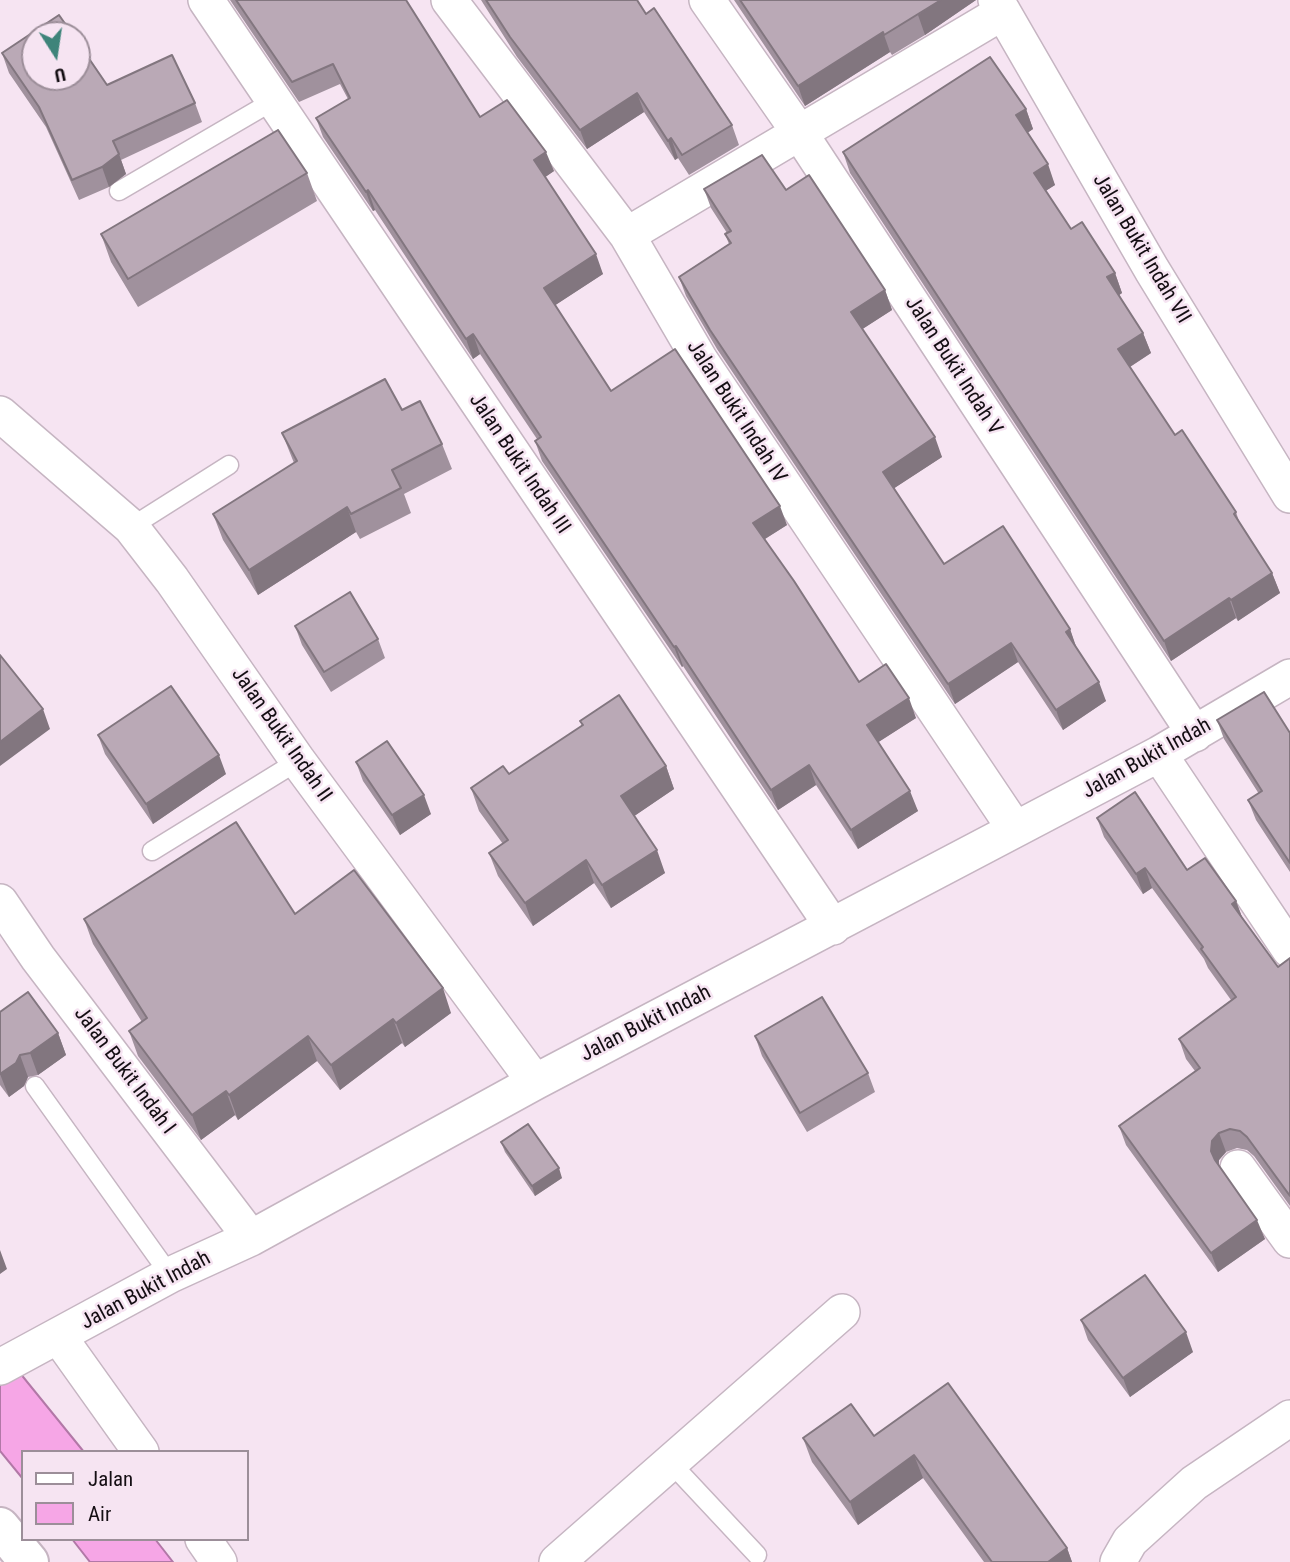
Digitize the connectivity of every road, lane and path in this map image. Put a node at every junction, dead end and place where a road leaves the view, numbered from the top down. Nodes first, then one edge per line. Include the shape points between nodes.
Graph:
1 (206, 0) edge
2 (449, 0) edge
3 (707, 0) edge
4 (1000, 6) edge
5 (273, 101) junction
6 (799, 132) junction
7 (119, 191) dead end
8 (627, 235) junction
9 (0, 414) edge
10 (229, 464) dead end
11 (1290, 495) edge
12 (131, 527) junction
13 (1290, 677) edge
14 (1195, 734) junction
15 (1159, 754) junction
16 (298, 761) junction
17 (1015, 829) junction
18 (152, 851) dead end
19 (0, 902) edge
20 (833, 927) junction
21 (1290, 950) edge
22 (535, 1082) junction
23 (35, 1086) dead end
24 (1238, 1168) dead end
25 (251, 1238) junction
26 (1290, 1240) edge
27 (170, 1275) junction
28 (842, 1312) dead end
29 (59, 1337) junction
30 (6, 1365) edge
31 (1290, 1418) edge
32 (140, 1450) edge
33 (670, 1462) junction
34 (0, 1527) edge
35 (204, 1541) edge
36 (757, 1555) dead end
37 (29, 1562) edge
38 (219, 1562) edge
39 (557, 1562) edge
40 (1118, 1562) edge

1 - 5 street, Jalan Bukit Indah III
2 - 8 street, Jalan Bukit Indah IV
3 - 6 street, Jalan Bukit Indah V
4 - 6 street
4 - 11 street, Jalan Bukit Indah VII via 1152,270
5 - 7 lane
5 - 20 street, Jalan Bukit Indah III
6 - 8 street
6 - 14 street, Jalan Bukit Indah V
8 - 17 street, Jalan Bukit Indah IV via 700,360
9 - 12 street, Jalan Bukit Indah II
10 - 12 lane
12 - 16 street, Jalan Bukit Indah II
13 - 14 street, Jalan Bukit Indah
14 - 15 street, Jalan Bukit Indah
15 - 17 street, Jalan Bukit Indah
15 - 21 street
16 - 18 lane
16 - 22 street, Jalan Bukit Indah II
17 - 20 street, Jalan Bukit Indah
19 - 25 street, Jalan Bukit Indah I
20 - 22 street, Jalan Bukit Indah
22 - 25 street, Jalan Bukit Indah
23 - 27 lane
24 - 26 street
25 - 27 street, Jalan Bukit Indah
27 - 29 street, Jalan Bukit Indah
28 - 33 street
29 - 30 street, Jalan Bukit Indah
29 - 32 street
31 - 40 street via 1194,1483 1130,1541
33 - 36 lane
33 - 39 street
34 - 37 main road
35 - 38 street

